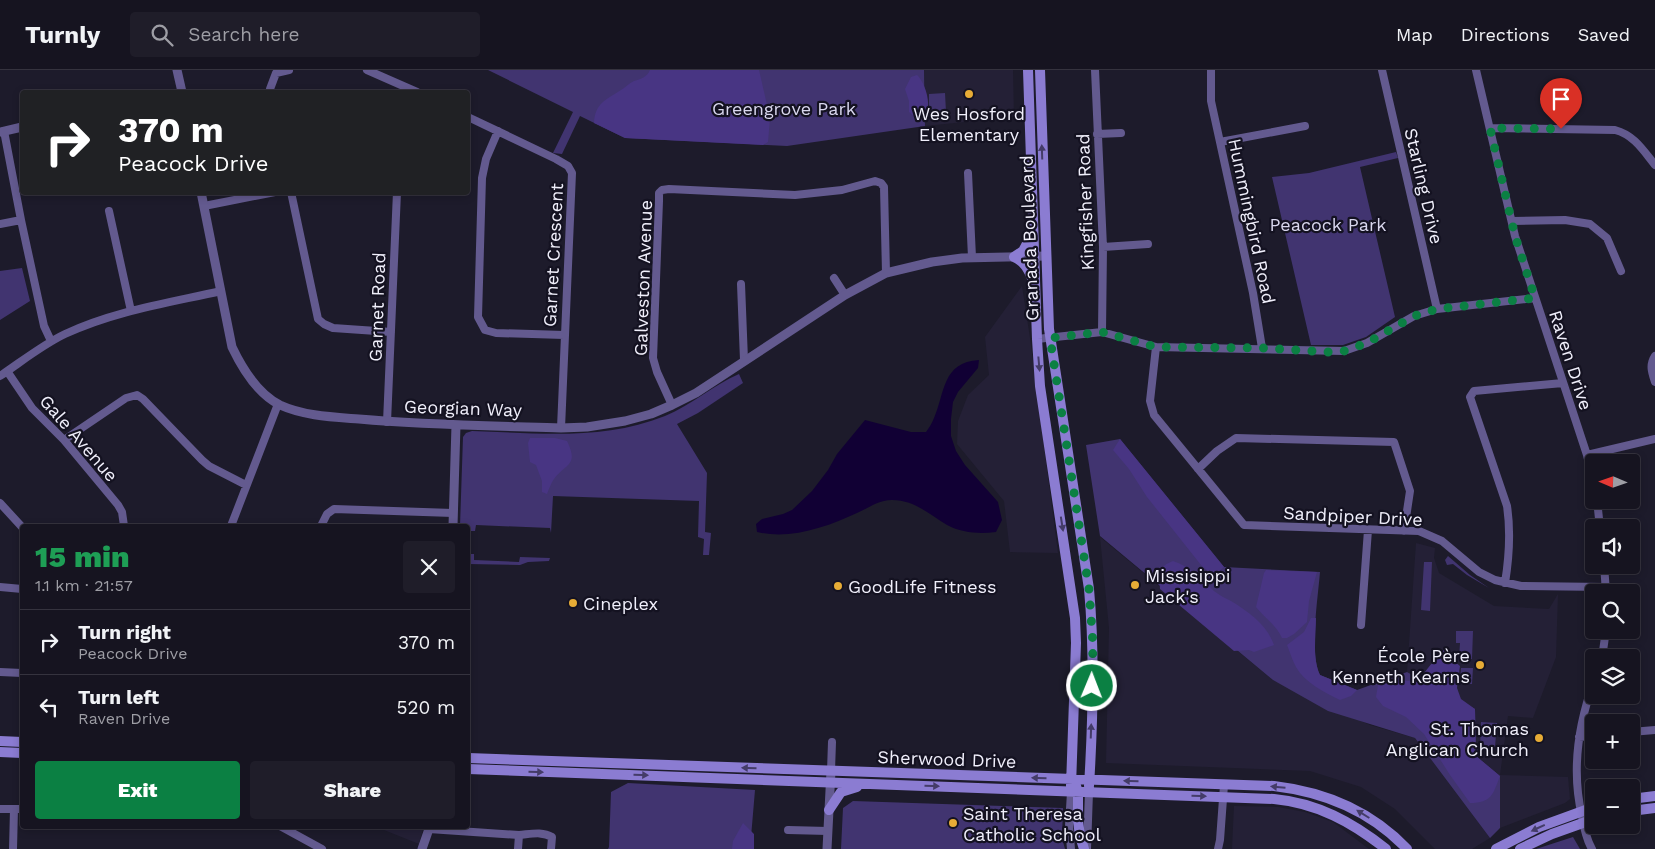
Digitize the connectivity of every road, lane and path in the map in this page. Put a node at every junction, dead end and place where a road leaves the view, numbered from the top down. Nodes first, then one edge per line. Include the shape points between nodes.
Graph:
1 (177, 70) edge
2 (289, 70) edge
3 (367, 70) edge
4 (1028, 70) edge
5 (1040, 70) edge
6 (1095, 70) edge
7 (1212, 70) edge
8 (1382, 70) edge
9 (1476, 70) edge
10 (182, 90) edge
11 (270, 90) edge
12 (412, 90) edge
13 (470, 117) edge
14 (1305, 126) dead end
15 (20, 128) edge
16 (1490, 128) junction
17 (498, 131) junction
18 (2, 132) edge
19 (1121, 133) dead end
20 (1097, 134) junction
21 (1220, 142) junction
22 (1655, 164) edge
23 (968, 173) dead end
24 (202, 195) edge
25 (260, 195) edge
26 (292, 195) edge
27 (396, 195) edge
28 (204, 206) junction
29 (109, 210) dead end
30 (21, 220) junction
31 (1512, 221) junction
32 (0, 224) edge
33 (1034, 229) junction
34 (1148, 244) dead end
35 (1103, 247) junction
36 (1034, 256) junction
37 (1046, 256) junction
38 (972, 257) junction
39 (1014, 257) junction
40 (1621, 271) dead end
41 (886, 273) junction
42 (834, 278) dead end
43 (741, 284) dead end
44 (1035, 286) junction
45 (221, 292) junction
46 (845, 295) junction
47 (1535, 298) junction
48 (1437, 309) junction
49 (131, 312) junction
50 (391, 332) junction
51 (1102, 332) junction
52 (564, 335) junction
53 (1050, 338) junction
54 (1036, 339) junction
55 (51, 341) junction
56 (1156, 347) junction
57 (1262, 348) junction
58 (1655, 356) edge
59 (744, 360) junction
60 (7, 371) junction
61 (0, 376) edge
62 (1655, 382) edge
63 (1563, 383) junction
64 (278, 404) junction
65 (672, 405) junction
66 (387, 422) junction
67 (456, 425) junction
68 (561, 428) junction
69 (64, 440) junction
70 (1655, 440) edge
71 (1587, 454) edge
72 (1592, 454) edge
73 (1198, 469) junction
74 (246, 486) junction
75 (0, 503) edge
76 (453, 513) junction
77 (124, 524) edge
78 (232, 524) edge
79 (322, 524) edge
80 (453, 524) edge
81 (20, 526) edge
82 (1368, 530) junction
83 (1404, 531) junction
84 (1505, 583) junction
85 (0, 588) edge
86 (20, 589) edge
87 (1585, 589) edge
88 (1361, 625) dead end
89 (0, 672) edge
90 (20, 673) edge
91 (1585, 704) edge
92 (1655, 730) edge
93 (1640, 731) edge
94 (1578, 737) junction
95 (1585, 737) edge
96 (1, 741) edge
97 (20, 742) edge
98 (832, 742) dead end
99 (0, 752) edge
100 (470, 752) edge
101 (20, 753) edge
102 (470, 758) edge
103 (482, 758) junction
104 (470, 771) edge
105 (831, 771) junction
106 (1071, 780) junction
107 (1089, 780) junction
108 (830, 783) junction
109 (864, 784) junction
110 (1224, 785) junction
111 (1074, 792) junction
112 (1089, 792) junction
113 (1223, 796) junction
114 (1655, 796) edge
115 (1640, 798) edge
116 (0, 808) edge
117 (1655, 808) edge
118 (14, 809) junction
119 (20, 810) edge
120 (829, 810) junction
121 (1585, 810) edge
122 (1640, 810) edge
123 (1580, 811) junction
124 (1583, 822) junction
125 (285, 829) edge
126 (430, 829) edge
127 (443, 829) edge
128 (788, 830) dead end
129 (828, 832) junction
130 (519, 835) junction
131 (1396, 838) junction
132 (13, 849) edge
133 (322, 849) edge
134 (422, 849) edge
135 (518, 849) edge
136 (551, 849) edge
137 (827, 849) edge
138 (1071, 849) edge
139 (1086, 849) edge
140 (1218, 849) edge
141 (1386, 849) edge
142 (1407, 849) edge
143 (1413, 849) edge
144 (1496, 849) edge
145 (1520, 849) edge
146 (1592, 849) edge

1 - 10 street
2 - 11 street via 276,73
3 - 12 street
4 - 33 main road, Granada Boulevard
37 -> 5 main road, Granada Boulevard
6 - 20 street, Kingfisher Road
7 - 21 street, Hummingbird Road via 1211,101
8 - 48 street, Starling Drive
9 - 16 street, Raven Drive
13 - 17 street, Garnet Crescent
14 - 21 street
15 - 18 street
16 - 22 street via 1626,133
16 - 31 street, Raven Drive
17 - 52 street, Garnet Crescent via 568,166 572,172
17 - 52 street via 482,178 478,318 485,330 496,333
18 - 30 street
19 - 20 street
20 - 35 street, Kingfisher Road
21 - 57 street, Hummingbird Road
23 - 38 street
24 - 28 street, Georgian Way
25 - 28 street
26 - 50 street via 318,319 333,328
27 - 50 street, Garnet Road
28 - 45 street, Georgian Way
29 - 49 street
30 - 32 street
30 - 55 street via 44,326
31 - 40 street via 1565,220 1590,224 1607,238
31 - 47 street, Raven Drive
33 - 36 main road, Granada Boulevard
33 - 39 main road via 1027,245
34 - 35 street
35 - 51 street, Kingfisher Road
36 - 37 street, Georgian Way
36 - 39 street, Georgian Way
36 - 44 main road, Granada Boulevard
37 - 53 main road, Granada Boulevard
38 - 39 street, Georgian Way
38 - 41 street, Georgian Way
39 - 44 main road via 1028,267
41 - 46 street, Georgian Way
41 - 65 street, Galveston Avenue via 884,187 881,183 875,181 842,190 795,194 662,190 659,194 653,358
42 - 46 street
43 - 59 street
44 - 54 main road, Granada Boulevard
45 - 49 street
45 - 64 street, Georgian Way via 232,347 240,366
46 - 59 street, Georgian Way
47 - 48 street
47 - 63 street, Raven Drive
48 - 57 street via 1414,316 1367,343 1344,351
49 - 55 street
50 - 66 street, Garnet Road
51 - 53 street
51 - 56 street
52 - 68 street, Garnet Crescent
53 - 54 street
107 -> 53 main road, Granada Boulevard via 1093,644 1089,589
54 -> 106 main road, Granada Boulevard via 1040,386 1075,618
55 - 60 street
56 - 57 street
56 - 73 street, Sandpiper Drive via 1150,406
58 - 62 street via 1651,361
59 - 65 street, Georgian Way via 696,393
60 - 61 street
60 - 69 street, Gale Avenue via 32,408
63 - 71 street, Raven Drive
63 - 84 street via 1474,391 1470,397 1507,506 1509,560
64 - 66 street, Georgian Way via 318,415
64 - 74 street
65 - 68 street, Georgian Way via 625,421
66 - 67 street, Georgian Way
67 - 68 street, Georgian Way
67 - 76 street
69 - 74 street via 126,398 137,395 209,466
69 - 77 street, Gale Avenue via 122,512
70 - 72 street
73 - 82 street, Sandpiper Drive via 1244,525
73 - 83 street via 1236,438 1394,442 1410,491
74 - 78 street
75 - 81 street
76 - 79 street via 334,509
76 - 80 street
82 - 83 street, Sandpiper Drive
82 - 88 street
83 - 84 street, Sandpiper Drive via 1419,531 1442,541 1479,572
84 - 87 street, Sandpiper Drive
85 - 86 street
89 - 90 street
91 - 94 street
92 - 93 street
94 - 95 street
94 - 123 street
96 - 97 main road
98 - 105 street
99 - 101 main road
100 - 103 main road
102 - 103 main road, Sherwood Drive
105 -> 103 main road, Sherwood Drive
104 -> 108 main road, Sherwood Drive
106 -> 105 main road, Sherwood Drive
105 - 108 street
106 - 107 main road, Sherwood Drive
106 - 111 main road, Granada Boulevard
110 -> 107 main road, Sherwood Drive
107 - 112 main road, Granada Boulevard
108 - 109 main road, Sherwood Drive
108 - 120 street
109 -> 111 main road, Sherwood Drive
109 - 120 main road via 841,792
110 - 113 street
131 -> 110 main road, Sherwood Drive via 1355,809 1320,795 1274,786
111 - 112 main road, Sherwood Drive
111 - 138 street via 1069,826
111 - 139 main road, Granada Boulevard via 1079,829
112 -> 113 main road, Sherwood Drive
112 - 139 street
113 - 140 street
113 - 141 main road, Sherwood Drive via 1308,804 1342,818
114 - 115 main road
116 - 118 street
117 - 122 main road
118 - 119 street
118 - 132 street
120 - 129 street
121 - 123 main road
123 - 124 street
123 -> 144 main road
124 - 145 main road
124 - 146 street
125 - 133 street
126 - 134 street
127 - 130 street
128 - 129 street
129 - 137 street
130 - 135 street
130 - 136 street via 548,834 552,836
131 - 142 main road, Sherwood Drive
131 - 143 main road

